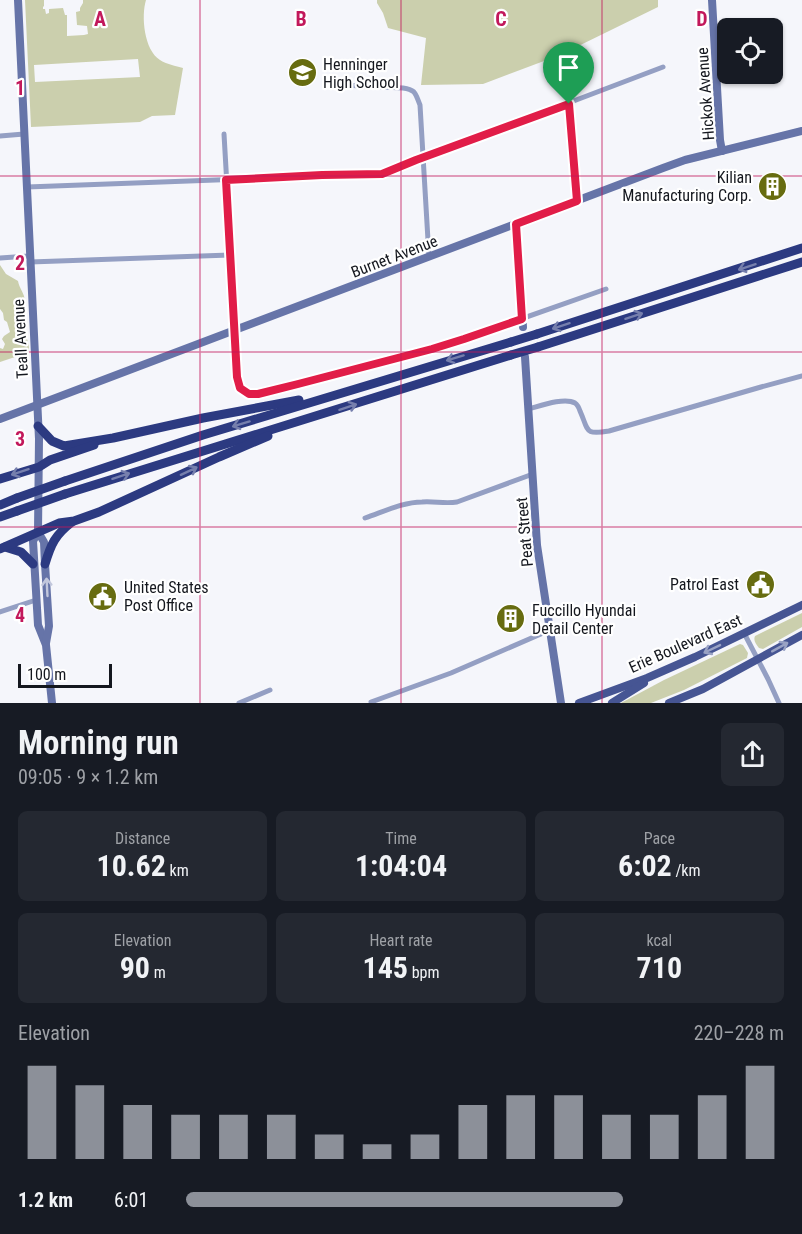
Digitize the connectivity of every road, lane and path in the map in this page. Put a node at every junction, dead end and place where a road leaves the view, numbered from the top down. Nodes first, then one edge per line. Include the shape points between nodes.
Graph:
1 (18, 0) edge
2 (712, 0) edge
3 (663, 68) dead end
4 (566, 70) dead end
5 (342, 85) dead end
6 (569, 104) junction
7 (802, 131) edge
8 (24, 134) junction
9 (224, 134) dead end
10 (0, 136) edge
11 (722, 151) junction
12 (423, 157) junction
13 (226, 180) junction
14 (27, 187) junction
15 (577, 201) junction
16 (516, 224) junction
17 (802, 248) edge
18 (230, 255) junction
19 (429, 256) junction
20 (0, 258) edge
21 (30, 259) junction
22 (802, 262) edge
23 (606, 289) dead end
24 (523, 323) junction
25 (234, 331) junction
26 (525, 357) dead end
27 (802, 376) edge
28 (337, 394) junction
29 (37, 405) junction
30 (529, 410) junction
31 (322, 415) junction
32 (0, 419) edge
33 (38, 426) junction
34 (113, 438) junction
35 (39, 466) junction
36 (533, 474) junction
37 (0, 479) edge
38 (0, 505) edge
39 (0, 517) edge
40 (365, 518) dead end
41 (74, 521) junction
42 (38, 532) junction
43 (2, 548) edge
44 (33, 564) junction
45 (45, 564) junction
46 (36, 600) junction
47 (802, 605) edge
48 (0, 612) edge
49 (550, 630) junction
50 (744, 633) junction
51 (802, 635) edge
52 (46, 643) junction
53 (758, 659) junction
54 (662, 671) junction
55 (270, 690) dead end
56 (371, 702) edge
57 (52, 703) edge
58 (239, 703) edge
59 (561, 703) edge
60 (579, 703) edge
61 (612, 703) edge
62 (669, 703) edge
63 (779, 703) edge

1 - 8 street, Teall Avenue
2 - 11 street, Hickok Avenue
3 - 6 street
4 - 6 street
5 - 12 street via 414,91 420,105
6 - 12 street
6 - 15 street
7 - 11 street, Burnet Avenue
8 - 10 street
8 - 14 street, Teall Avenue
9 - 13 street
11 - 15 street, Burnet Avenue via 685,160
12 - 13 street via 382,174
12 - 19 street
13 - 14 street
13 - 18 street
14 - 21 street, Teall Avenue
15 - 16 street, Burnet Avenue
16 - 19 street, Burnet Avenue
16 - 24 street
17 -> 28 highway, bridge
18 - 21 street
18 - 25 street
19 - 25 street, Burnet Avenue
20 - 21 street
21 - 29 street, Teall Avenue
31 -> 22 highway, bridge
23 - 24 street
24 - 25 street via 258,394 240,388
25 - 29 street, Burnet Avenue
26 - 30 street, Peat Street
27 - 30 street via 596,433 587,429 575,403 565,401
28 - 34 highway
28 -> 38 highway, bridge via 109,465
29 - 32 street, Burnet Avenue
29 - 33 street, Teall Avenue
30 - 36 street, Peat Street
39 -> 31 highway, bridge
41 -> 31 highway
33 - 34 highway via 52,441 64,446
33 - 35 street, Teall Avenue
34 - 35 highway
35 -> 37 highway
35 - 42 street, Teall Avenue
36 - 40 street via 457,502 405,504
36 - 49 street, Peat Street via 537,545
41 - 42 highway
41 - 45 highway via 55,538
42 - 43 highway
42 - 44 street, Teall Avenue via 33,541
42 - 45 street, Teall Avenue via 44,542
43 - 44 highway via 21,552
44 - 46 street, Teall Avenue
52 -> 45 street, Teall Avenue via 49,626
46 - 48 street
46 - 52 street, Teall Avenue
47 - 50 main road, Erie Boulevard East
49 - 56 street
49 - 59 street, Peat Street
50 - 53 street
50 -> 54 main road, Erie Boulevard East
53 -> 51 main road
52 - 57 street, Teall Avenue
53 - 62 main road
53 - 63 street
54 - 60 main road, Erie Boulevard East
54 - 61 main road
55 - 58 street

